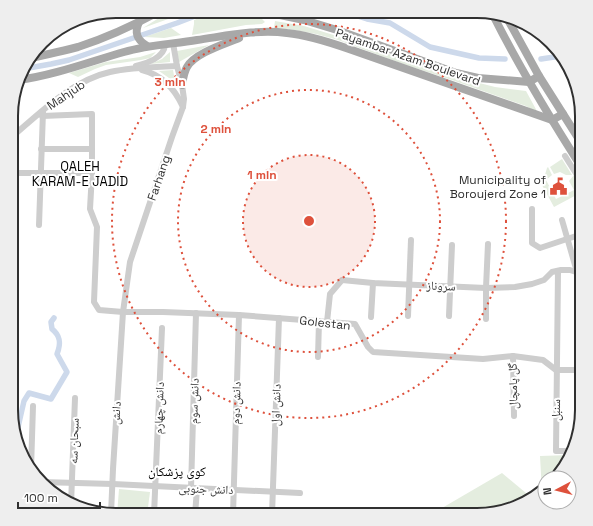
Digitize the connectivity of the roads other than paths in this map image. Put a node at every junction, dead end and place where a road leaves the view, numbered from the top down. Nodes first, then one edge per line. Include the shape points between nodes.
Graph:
1 (147, 18) edge
2 (294, 18) edge
3 (496, 20) edge
4 (139, 22) junction
5 (511, 24) edge
6 (251, 33) junction
7 (169, 44) junction
8 (147, 46) junction
9 (38, 57) edge
10 (177, 66) junction
11 (127, 69) junction
12 (539, 76) junction
13 (25, 79) edge
14 (529, 82) junction
15 (182, 85) junction
16 (183, 106) junction
17 (43, 113) junction
18 (563, 114) junction
19 (552, 120) junction
20 (18, 132) edge
21 (575, 133) edge
22 (41, 149) junction
23 (92, 149) junction
24 (565, 156) dead end
25 (575, 157) edge
26 (575, 172) edge
27 (18, 173) edge
28 (41, 173) junction
29 (92, 173) junction
30 (532, 209) dead end
31 (562, 220) dead end
32 (39, 225) dead end
33 (575, 236) edge
34 (567, 239) junction
35 (411, 240) dead end
36 (488, 244) dead end
37 (452, 245) dead end
38 (575, 262) edge
39 (558, 271) junction
40 (575, 272) edge
41 (373, 283) junction
42 (409, 285) junction
43 (450, 287) junction
44 (486, 288) junction
45 (123, 312) junction
46 (196, 313) junction
47 (239, 315) junction
48 (408, 316) dead end
49 (449, 316) dead end
50 (371, 317) dead end
51 (280, 318) junction
52 (486, 319) dead end
53 (319, 321) junction
54 (327, 322) junction
55 (162, 328) dead end
56 (513, 356) junction
57 (318, 357) dead end
58 (556, 370) junction
59 (575, 370) edge
60 (75, 398) dead end
61 (33, 406) dead end
62 (514, 416) dead end
63 (566, 451) edge
64 (31, 459) edge
65 (49, 482) edge
66 (72, 483) junction
67 (113, 484) junction
68 (156, 487) junction
69 (194, 489) junction
70 (233, 490) junction
71 (273, 492) junction
72 (300, 493) dead end
73 (71, 497) edge
74 (111, 508) edge
75 (154, 508) edge
76 (195, 508) edge
77 (233, 508) edge
78 (272, 508) edge

1 - 4 main road
2 - 14 main road, Payambar Azam Boulevard via 337,30 456,73 478,78
3 - 14 main road
4 - 8 main road via 138,39
4 - 9 main road via 77,47
5 - 12 main road
6 - 7 main road, Payambar Azam Boulevard
6 - 15 main road via 217,46 196,58 187,67
6 - 19 main road, Payambar Azam Boulevard via 298,34 327,42
7 - 8 main road, Payambar Azam Boulevard
7 - 10 street, Farhang
7 - 11 street via 154,59
8 - 13 main road, Payambar Azam Boulevard
10 - 11 street
10 - 15 street, Farhang
11 - 16 street via 151,72 158,76 172,89
11 - 17 street, Mahjub via 102,74 78,85
12 - 14 main road
12 - 18 main road
14 - 19 main road
15 - 16 street, Farhang
16 - 45 street, Farhang via 130,262
17 - 20 street, Mahjub
17 - 22 street
17 - 23 street via 92,114
18 - 19 main road
18 - 21 main road
19 - 25 main road
22 - 23 street
22 - 28 street
23 - 29 street
24 - 26 street
27 - 28 street
28 - 29 street
28 - 32 street
29 - 45 street, Golestan via 90,209 97,227 94,302 99,310
30 - 34 street via 532,243 540,248
31 - 34 street
33 - 34 street
34 - 38 street
35 - 42 street
36 - 44 street
37 - 43 street
39 - 40 street
39 - 44 street, سروناز via 532,284
39 - 58 street, سنبل
41 - 42 street, سروناز
41 - 50 street
41 - 54 street, سروناز via 342,280 330,294
42 - 43 street, سروناز
42 - 48 street
43 - 44 street, سروناز
43 - 49 street
44 - 52 street
45 - 46 street, Golestan
45 - 67 street, دانش
46 - 47 street, Golestan
46 - 69 street, دانش سوم
47 - 51 street, Golestan
47 - 70 street, دانش دوم
51 - 53 street, Golestan
51 - 71 street, دانش اول
53 - 54 street, Golestan
53 - 57 street
54 - 56 street, Golestan via 355,324 373,352 483,359
55 - 68 street, دانش چهارم
56 - 58 street, Golestan via 543,360
56 - 62 street, گل پامچال
58 - 59 street
58 - 63 street, سنبل via 556,451
60 - 66 street, سبحان سه
61 - 64 street
65 - 66 street, دانش جنوبی
66 - 67 street, دانش جنوبی
66 - 73 street, سبحان سه
67 - 68 street, دانش جنوبی
67 - 74 street, دانش
68 - 69 street, دانش جنوبی
68 - 75 street, دانش چهارم
69 - 70 street, دانش جنوبی
69 - 76 street, دانش سوم
70 - 71 street, دانش جنوبی
70 - 77 street, دانش دوم
71 - 72 street, دانش جنوبی
71 - 78 street, دانش اول

